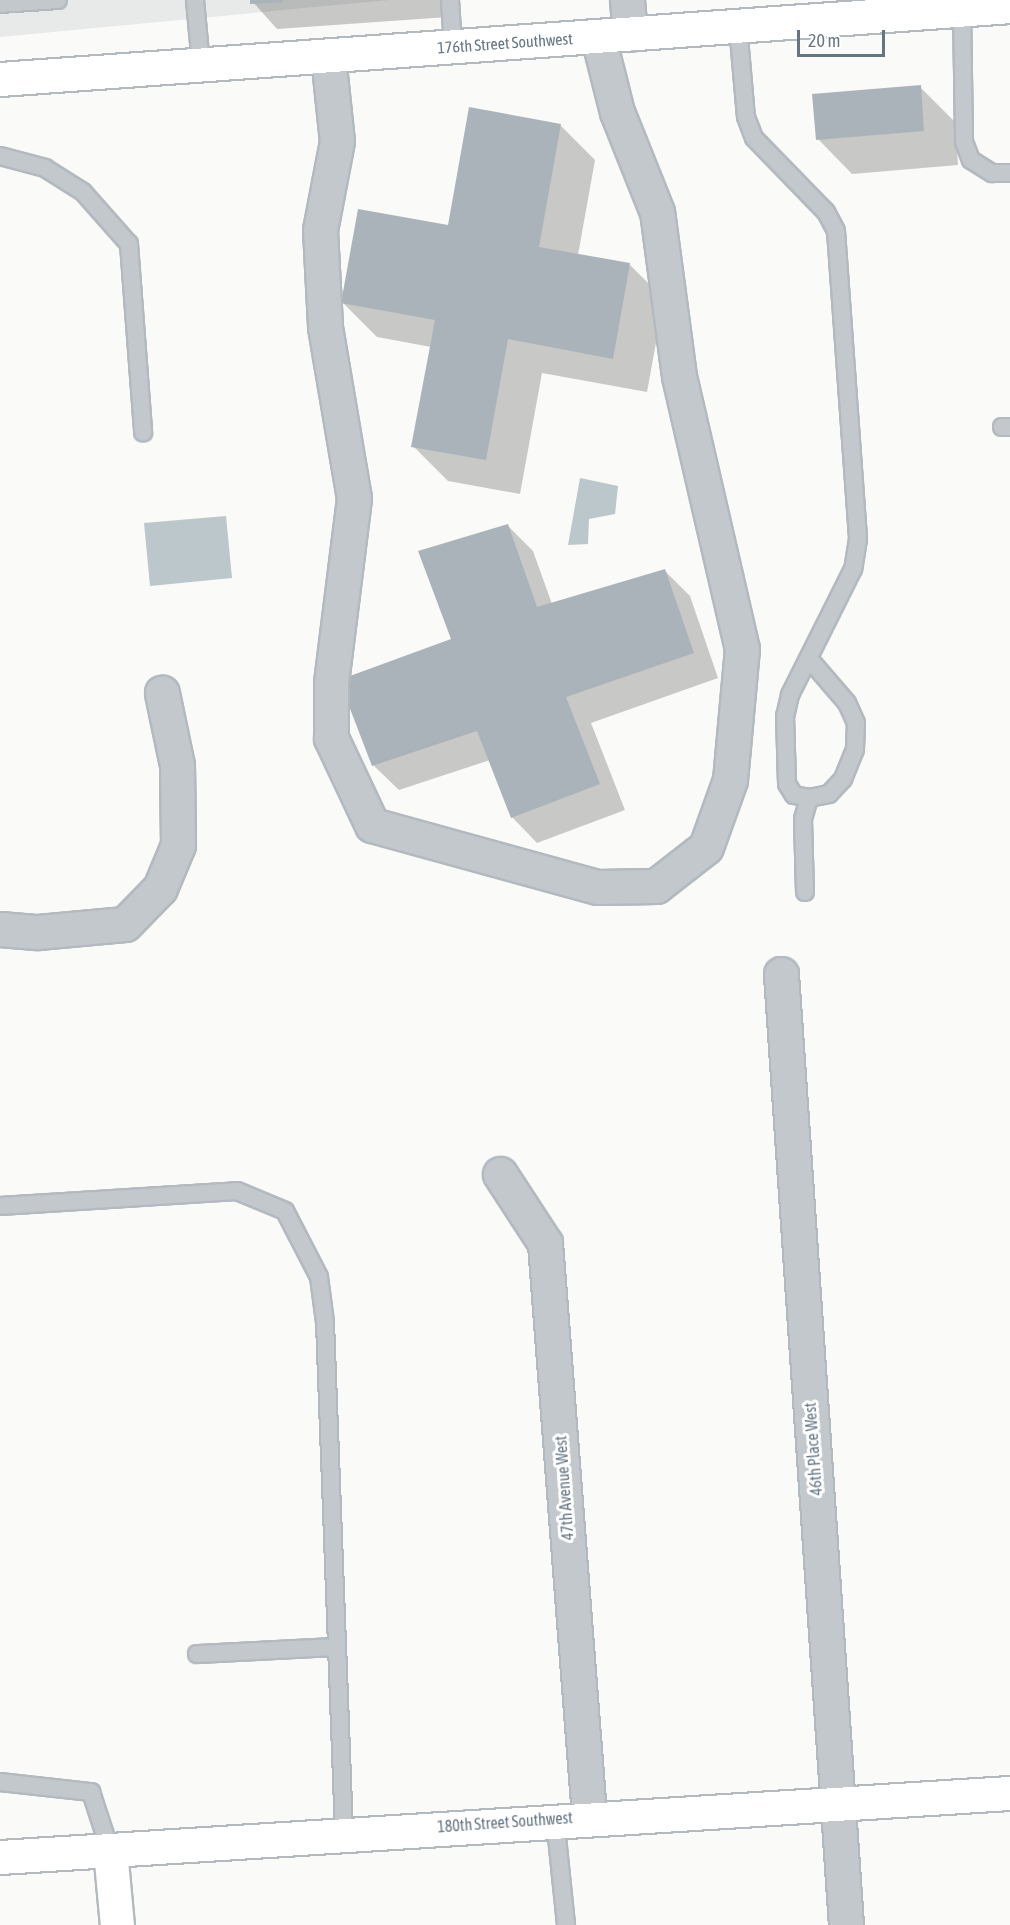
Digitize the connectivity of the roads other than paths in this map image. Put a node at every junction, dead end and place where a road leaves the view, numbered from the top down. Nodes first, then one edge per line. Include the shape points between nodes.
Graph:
1 (58, 0) edge
2 (195, 0) edge
3 (450, 0) edge
4 (627, 0) edge
5 (0, 4) edge
6 (1010, 6) edge
7 (962, 10) junction
8 (738, 26) junction
9 (630, 34) junction
10 (598, 37) junction
11 (453, 47) junction
12 (328, 56) junction
13 (201, 65) junction
14 (0, 79) edge
15 (0, 156) edge
16 (1010, 173) edge
17 (143, 432) dead end
18 (810, 660) junction
19 (162, 693) dead end
20 (809, 798) junction
21 (805, 891) dead end
22 (0, 929) edge
23 (781, 974) dead end
24 (500, 1174) dead end
25 (0, 1206) edge
26 (336, 1647) junction
27 (197, 1654) dead end
28 (0, 1782) edge
29 (1010, 1793) edge
30 (836, 1803) junction
31 (589, 1815) junction
32 (555, 1818) junction
33 (344, 1833) junction
34 (110, 1850) junction
35 (0, 1857) edge
36 (117, 1925) edge
37 (566, 1925) edge
38 (846, 1925) edge

1 - 5 lane
2 - 13 lane
3 - 11 lane
4 - 9 street
6 - 7 street, 176th Street Southwest
7 - 8 street, 176th Street Southwest
7 - 16 lane via 964,142 971,160 992,173
8 - 9 street, 176th Street Southwest
8 - 18 lane via 746,117 754,138 826,212 836,231 858,539 854,569
9 - 10 street, 176th Street Southwest
10 - 11 street, 176th Street Southwest
10 - 12 street via 617,111 657,212 679,376 742,649 730,780 706,847 656,886 597,887 372,825 331,738 331,682 354,498 325,327 320,230 337,141
11 - 12 street, 176th Street Southwest
12 - 13 street, 176th Street Southwest
13 - 14 street, 176th Street Southwest
15 - 17 lane via 45,168 83,192 129,244
18 - 20 lane via 785,716 787,784 794,795
18 - 20 lane via 847,703 856,723 855,750 843,779 829,794
19 - 22 street via 177,765 178,845 160,888 125,924 38,932
20 - 21 lane via 803,819
23 - 30 street, 46th Place West
24 - 31 street, 47th Avenue West via 545,1243
25 - 26 lane via 237,1191 285,1211 319,1277 325,1322
26 - 27 lane
26 - 33 lane
28 - 34 lane via 92,1792
29 - 30 street, 180th Street Southwest
30 - 31 street, 180th Street Southwest
30 - 38 street, 46th Place West
31 - 32 street, 180th Street Southwest
32 - 33 street, 180th Street Southwest
32 - 37 lane
33 - 34 street, 180th Street Southwest
34 - 35 street, 180th Street Southwest
34 - 36 street

